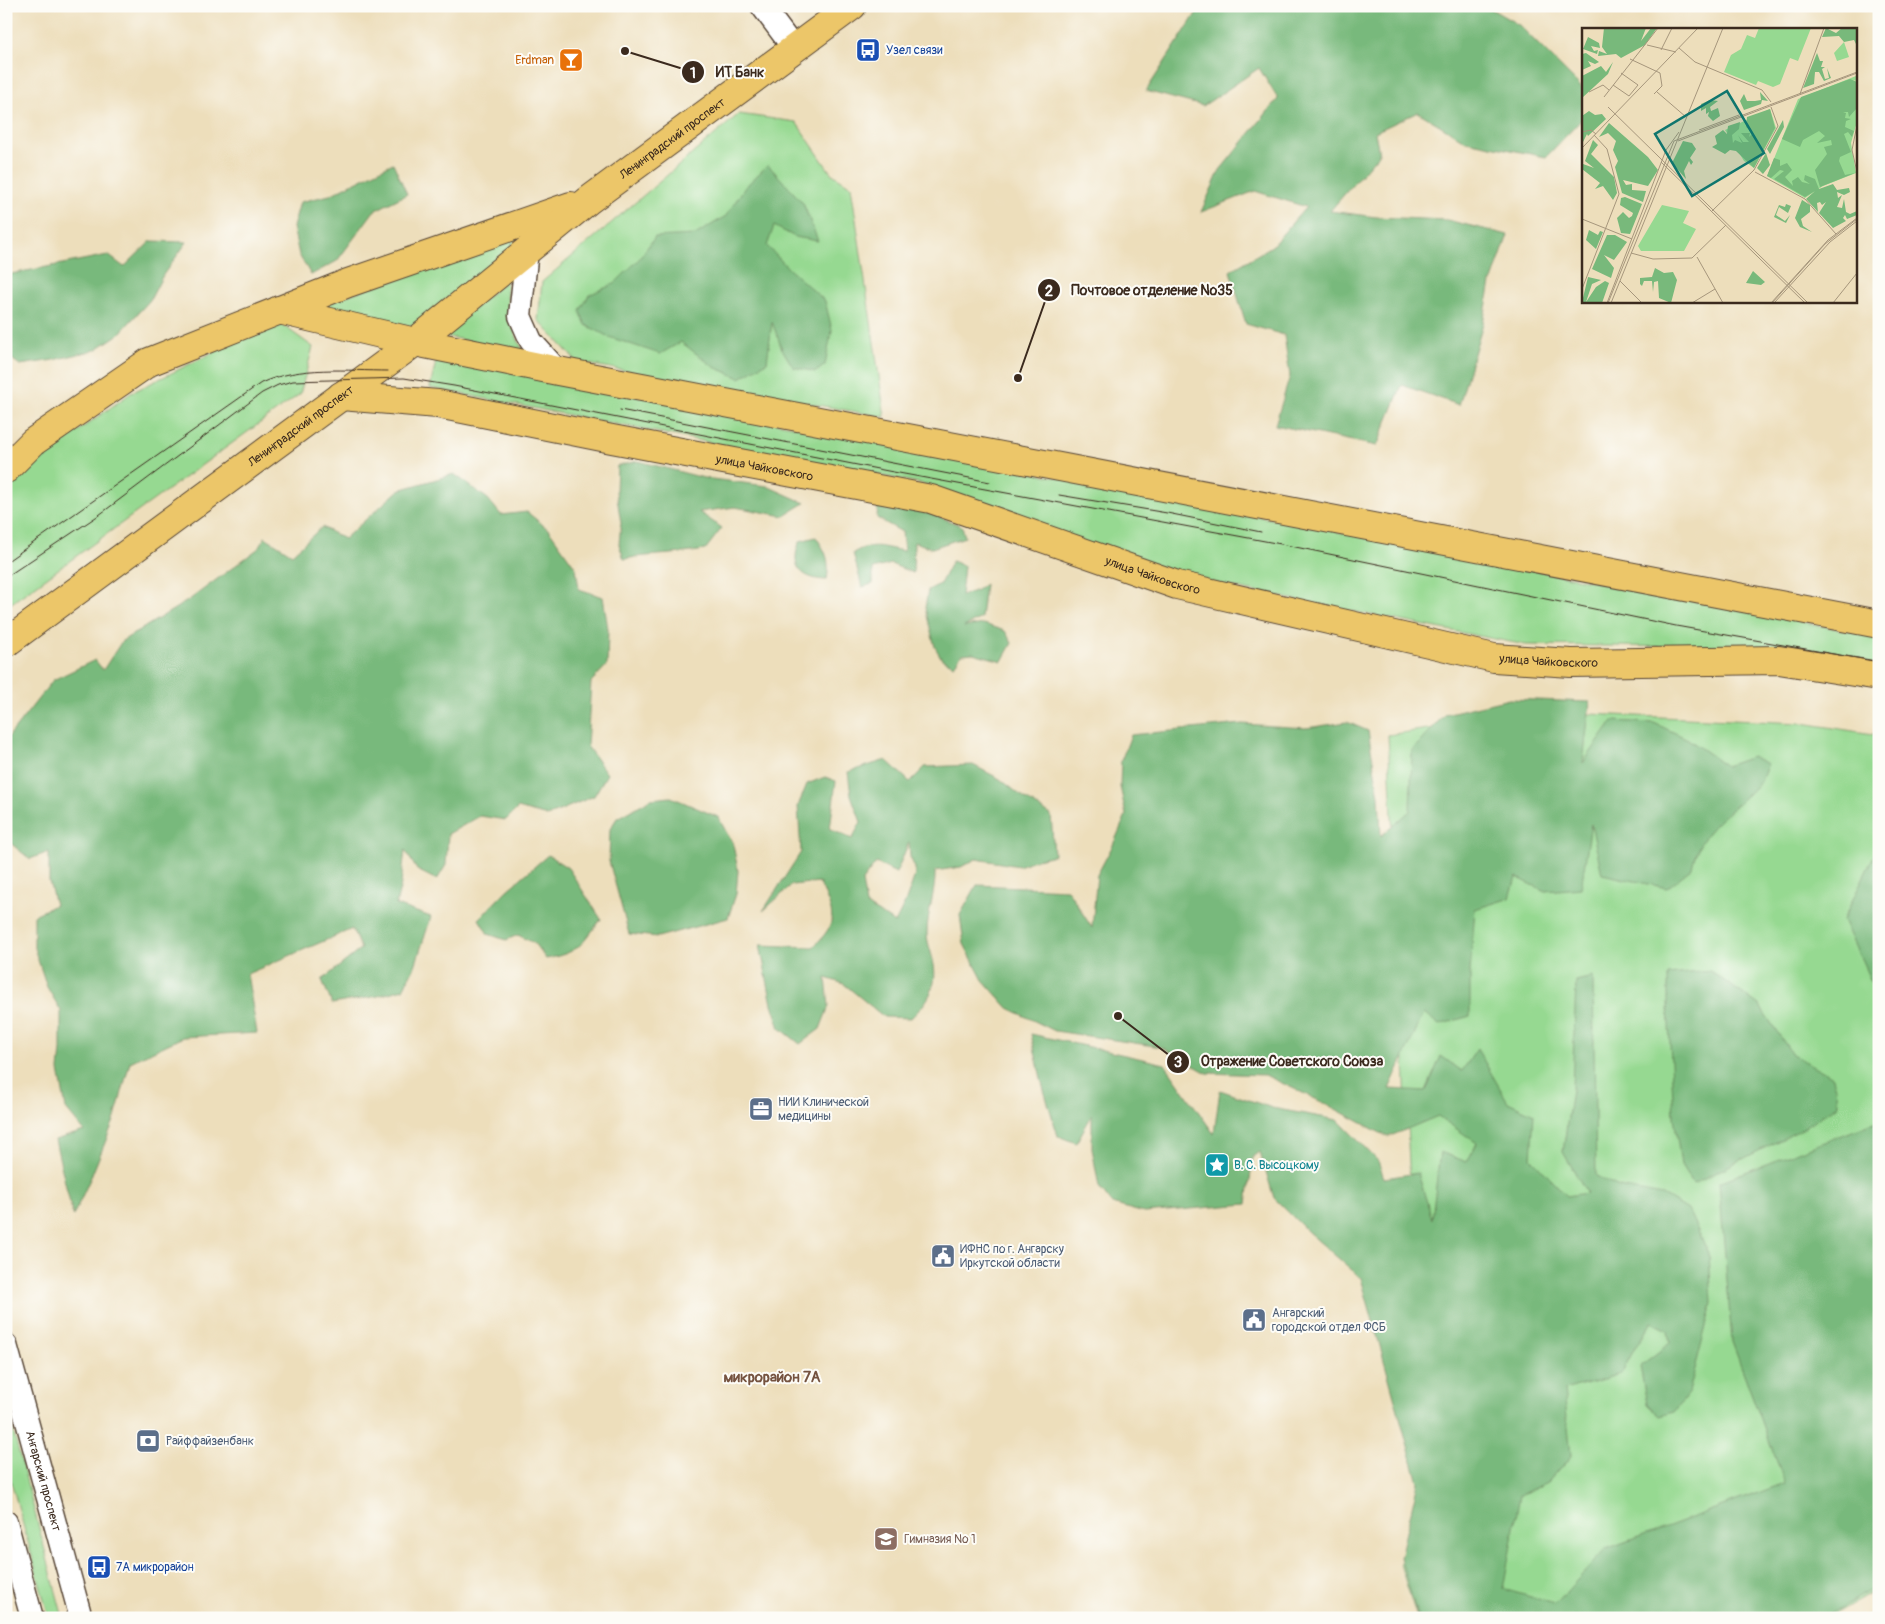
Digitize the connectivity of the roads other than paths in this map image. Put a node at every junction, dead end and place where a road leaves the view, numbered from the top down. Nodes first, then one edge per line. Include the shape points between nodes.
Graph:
1 (762, 6) edge
2 (852, 6) edge
3 (796, 50) junction
4 (589, 200) junction
5 (527, 250) junction
6 (279, 310) junction
7 (415, 342) junction
8 (558, 371) junction
9 (341, 396) junction
10 (6, 469) edge
11 (1879, 624) edge
12 (6, 642) edge
13 (1879, 676) edge
14 (6, 1345) edge
15 (6, 1522) edge
16 (32, 1618) edge
17 (81, 1618) edge

1 - 3 street
2 - 3 main road, Ленинградский проспект
3 - 4 main road, Ленинградский проспект
4 - 5 main road, Ленинградский проспект
4 - 6 main road, Ленинградский проспект
5 - 7 main road, Ленинградский проспект
5 - 8 street via 520,316 531,342
6 - 7 main road
6 - 10 main road, Ленинградский проспект via 149,362 33,442
7 - 8 main road
7 - 9 main road, Ленинградский проспект
8 - 11 main road
9 - 12 main road, Ленинградский проспект
9 - 13 main road, улица Чайковского via 438,404 931,499 1177,585 1494,658 1571,663 1779,660
14 - 17 street, Ангарский проспект
15 - 16 street

